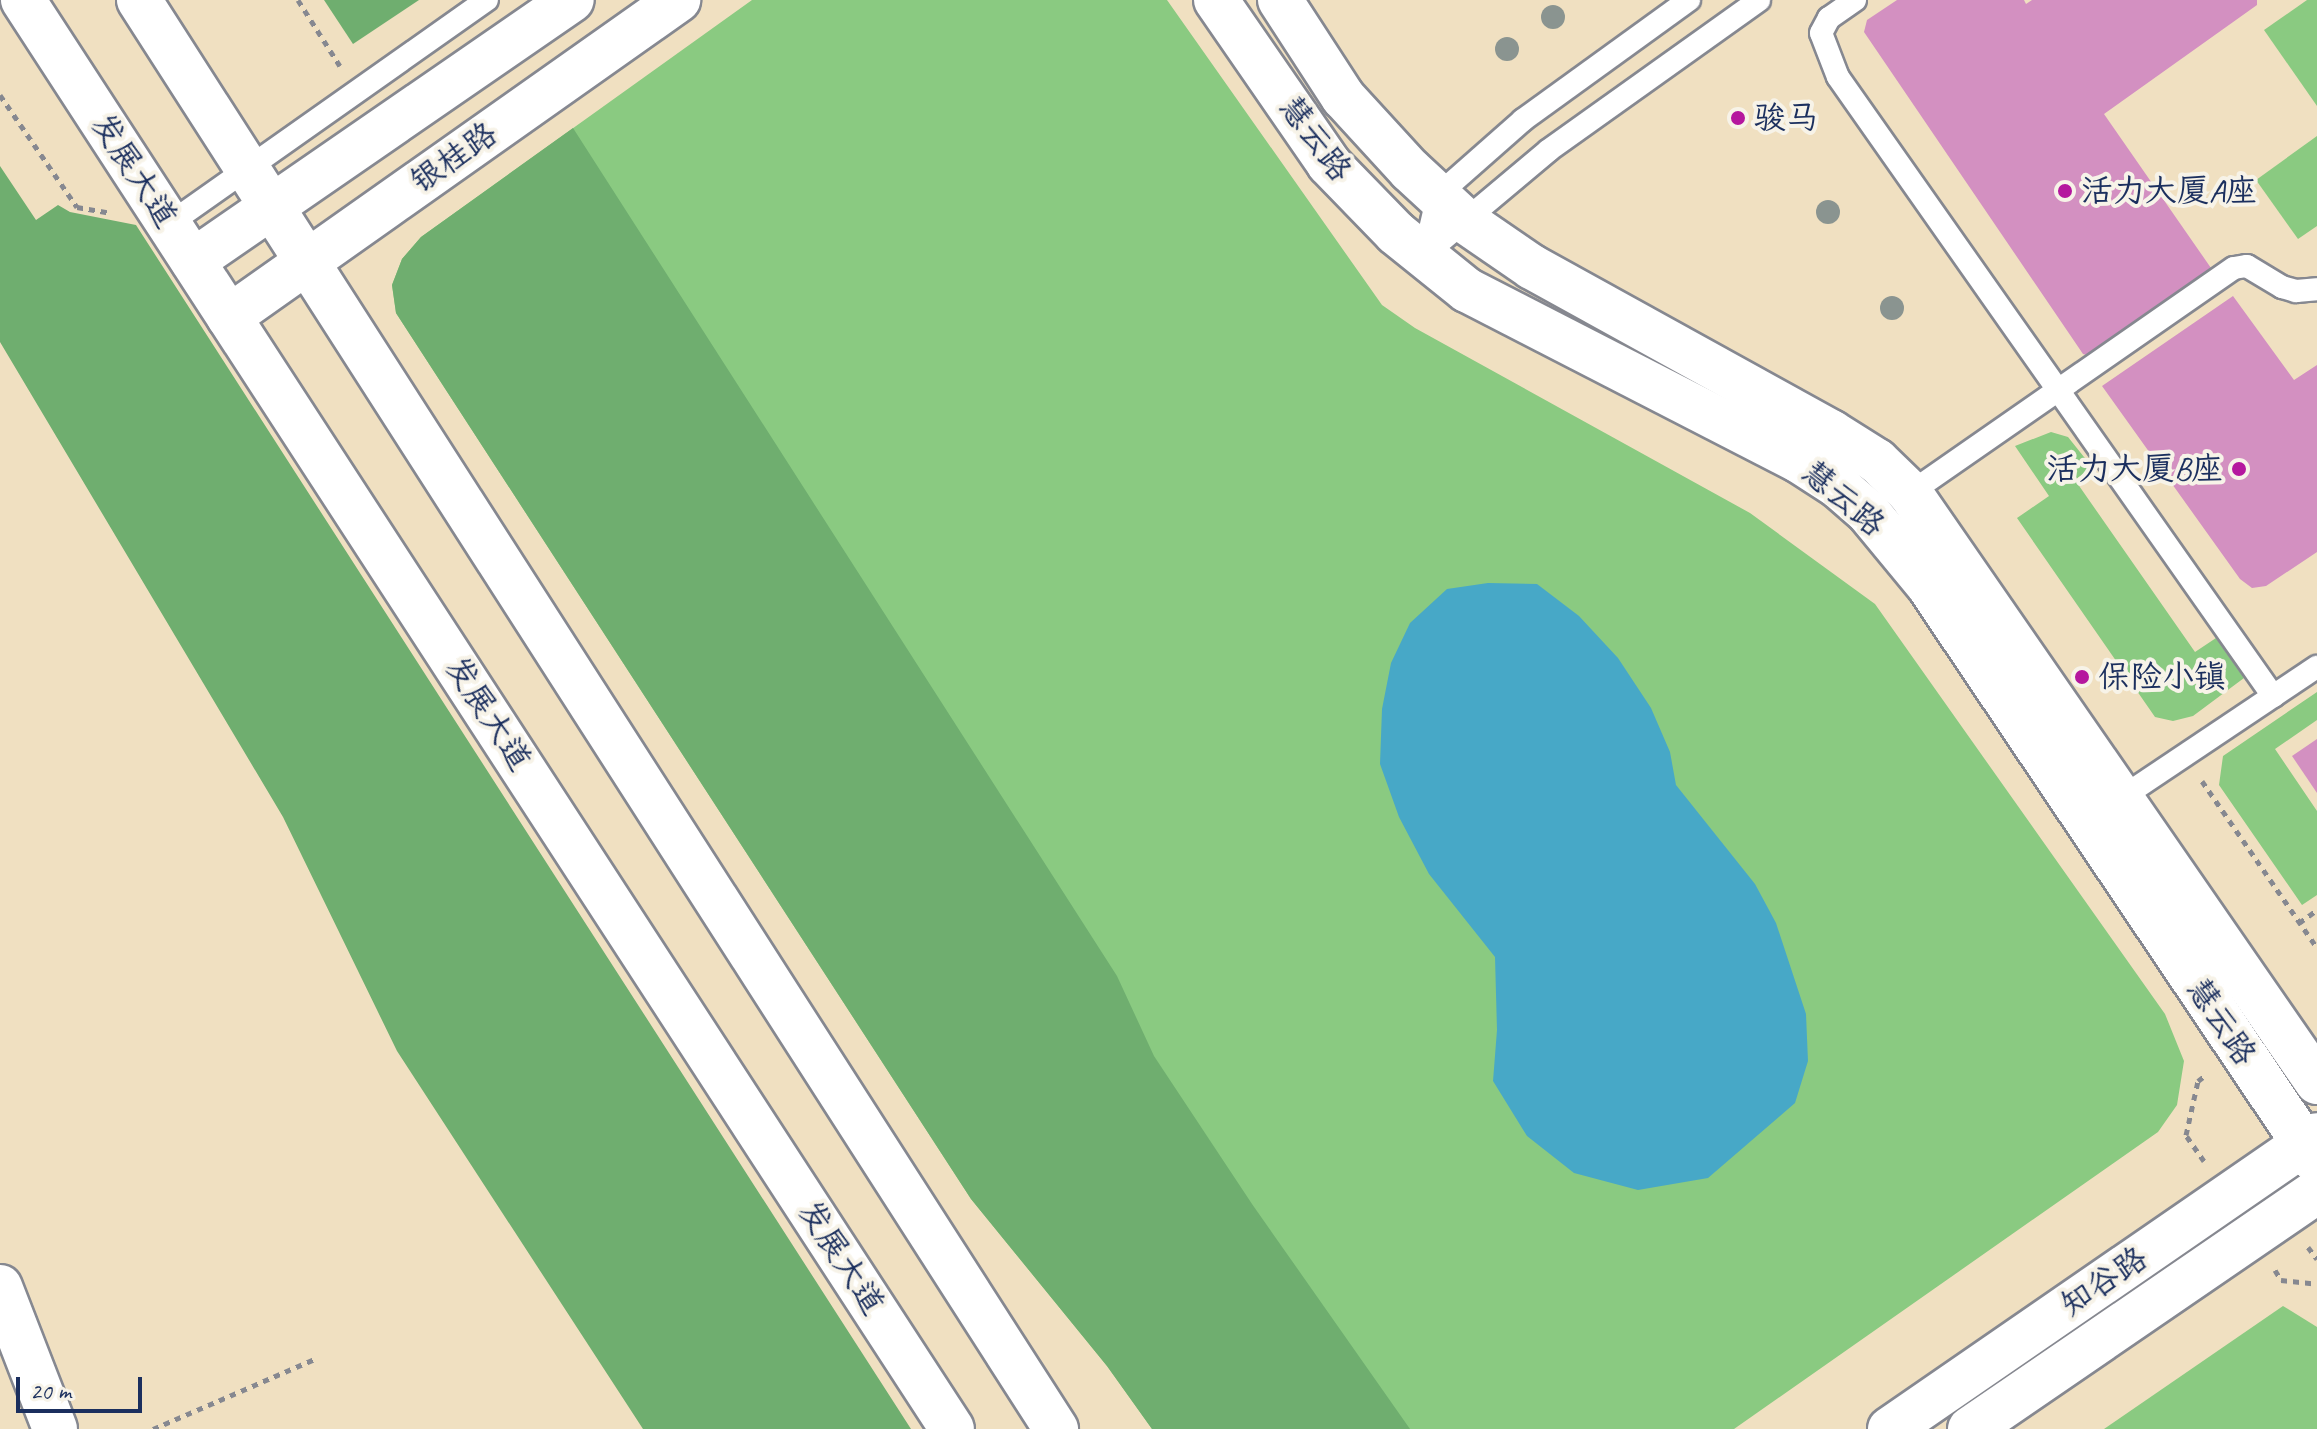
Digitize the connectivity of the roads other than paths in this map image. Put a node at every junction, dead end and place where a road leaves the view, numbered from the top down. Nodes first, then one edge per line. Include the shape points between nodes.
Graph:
1 (139, 0) edge
2 (487, 0) edge
3 (572, 0) edge
4 (678, 0) edge
5 (1216, 0) edge
6 (1280, 0) edge
7 (1689, 0) edge
8 (1759, 0) edge
9 (1855, 0) edge
10 (29, 11) edge
11 (248, 170) junction
12 (272, 208) junction
13 (1451, 208) junction
14 (169, 224) junction
15 (1424, 255) junction
16 (193, 261) junction
17 (307, 262) junction
18 (2317, 289) edge
19 (229, 317) junction
20 (2057, 389) junction
21 (1910, 493) junction
22 (2317, 667) edge
23 (2273, 696) junction
24 (2122, 797) junction
25 (2086, 821) junction
26 (2317, 1082) edge
27 (2313, 1148) edge
28 (2317, 1191) edge
29 (0, 1287) edge
30 (55, 1429) edge
31 (952, 1429) edge
32 (1056, 1429) edge
33 (1890, 1429) edge
34 (1970, 1429) edge

1 - 11 street
2 - 11 lane
3 - 12 street, 银桂路
4 - 17 street, 银桂路
5 - 15 street, 慧云路 via 1329,164
6 - 13 street, 慧云路 via 1343,97
7 - 13 lane via 1523,120
8 - 13 lane via 1549,150
9 - 20 lane via 1829,18 1821,33 1838,77
10 - 14 street, 发展大道
11 - 12 street
11 - 14 lane
12 - 16 street, 银桂路
12 - 17 street
13 - 15 lane
13 - 15 lane
13 - 21 street, 慧云路 via 1532,267 1831,432 1877,461
14 - 16 street, 发展大道
15 - 25 street, 慧云路 via 1467,290 1798,460 1838,486 1868,512 1929,586
16 - 19 street, 发展大道
17 - 19 street, 银桂路
17 - 32 street
18 - 20 lane via 2296,291 2247,266 2234,268
19 - 31 street, 发展大道
20 - 21 lane
20 - 23 lane
21 - 24 street, 慧云路
22 - 23 lane
23 - 24 lane
24 - 25 lane
24 - 26 street, 慧云路
25 - 27 street, 慧云路
27 - 33 street, 知谷路
28 - 34 street, 知谷路
29 - 30 street

